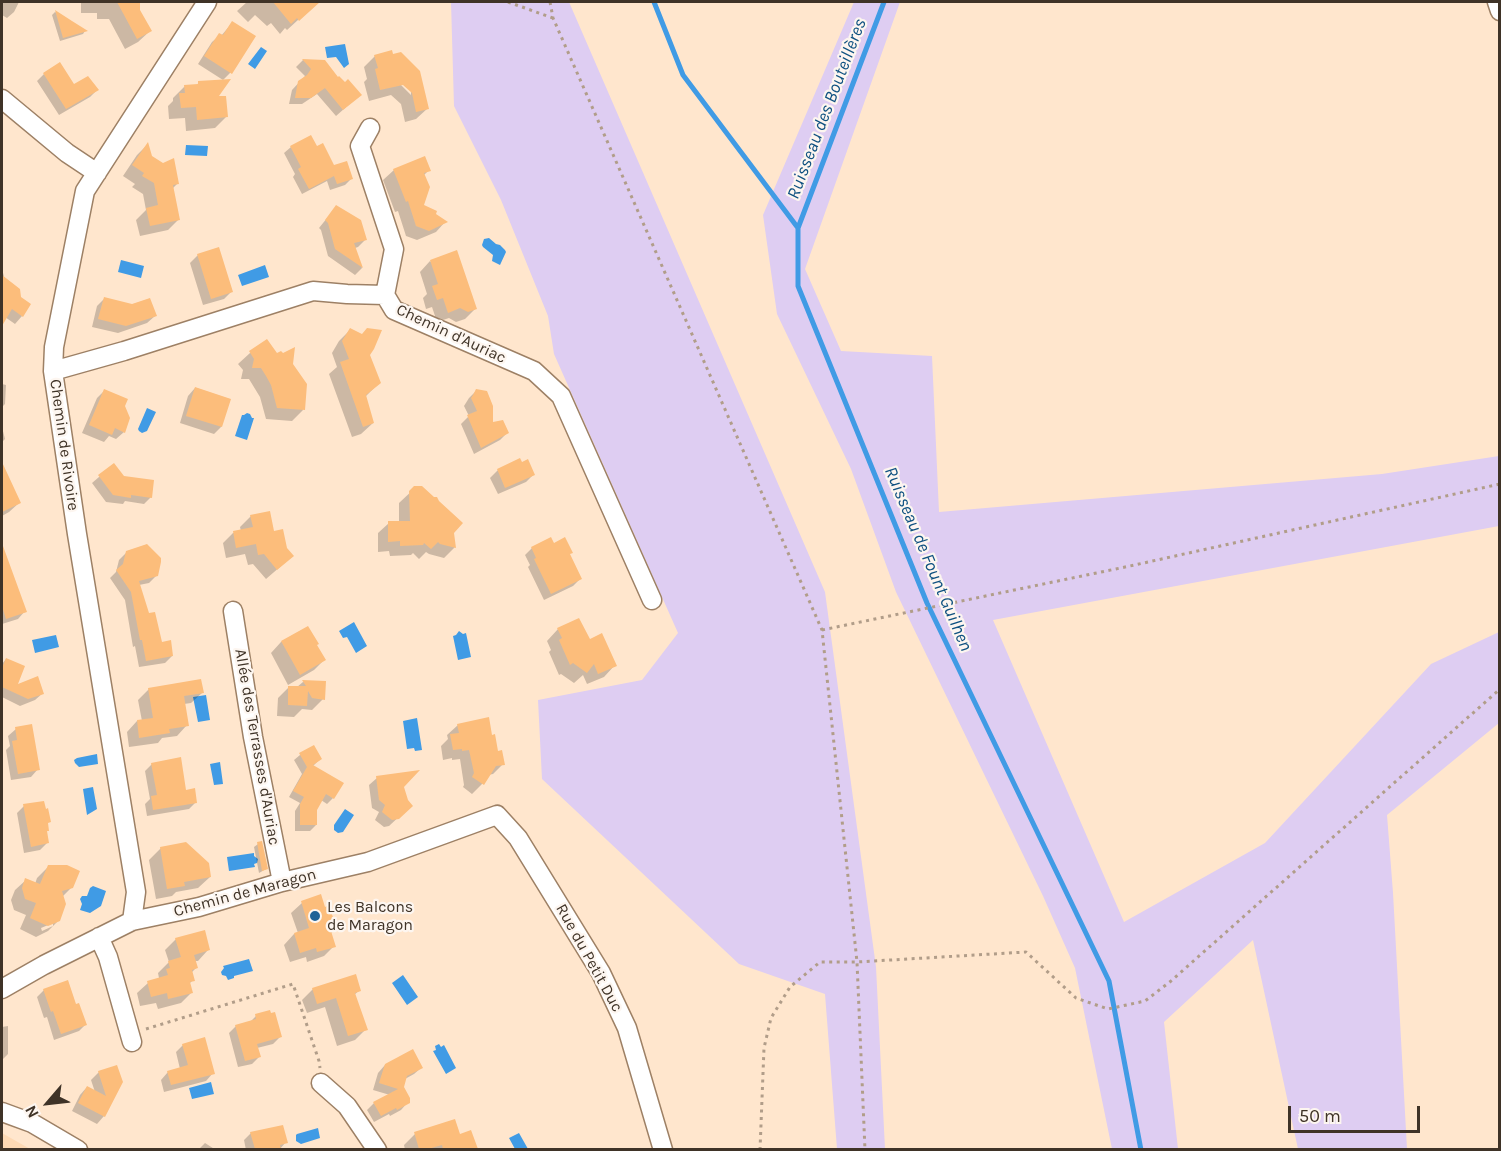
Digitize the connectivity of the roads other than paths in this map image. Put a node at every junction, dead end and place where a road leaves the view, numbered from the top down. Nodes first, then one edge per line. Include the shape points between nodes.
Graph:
1 (207, 2) edge
2 (1497, 2) edge
3 (1500, 11) edge
4 (2, 99) edge
5 (370, 128) dead end
6 (97, 173) junction
7 (385, 295) junction
8 (53, 371) junction
9 (652, 600) dead end
10 (233, 611) dead end
11 (497, 815) joint
12 (282, 882) junction
13 (132, 921) junction
14 (99, 937) junction
15 (2, 989) edge
16 (131, 1038) road end
17 (321, 1083) road end
18 (2, 1112) edge
19 (78, 1149) edge
20 (377, 1149) edge
21 (663, 1149) edge

1 - 6 street, Chemin de Rivoire
2 - 3 street
4 - 6 street
5 - 7 street via 360,146 394,249
6 - 8 street, Chemin de Rivoire via 86,192 54,347
7 - 8 street, Chemin d'Auriac via 313,291
7 - 9 street, Chemin d'Auriac via 394,310 534,371 561,396
8 - 13 street, Chemin de Rivoire via 136,892
10 - 12 street, Allée des Terrasses d'Auriac
11 - 12 street, Chemin de Maragon via 368,862
11 - 21 street, Rue du Petit Duc via 518,838 601,973 627,1028
12 - 13 street, Chemin de Maragon via 200,907
13 - 14 street, Chemin de Maragon
14 - 15 street, Chemin de Maragon
14 - 16 street
17 - 20 street via 347,1106
18 - 19 street via 32,1122

